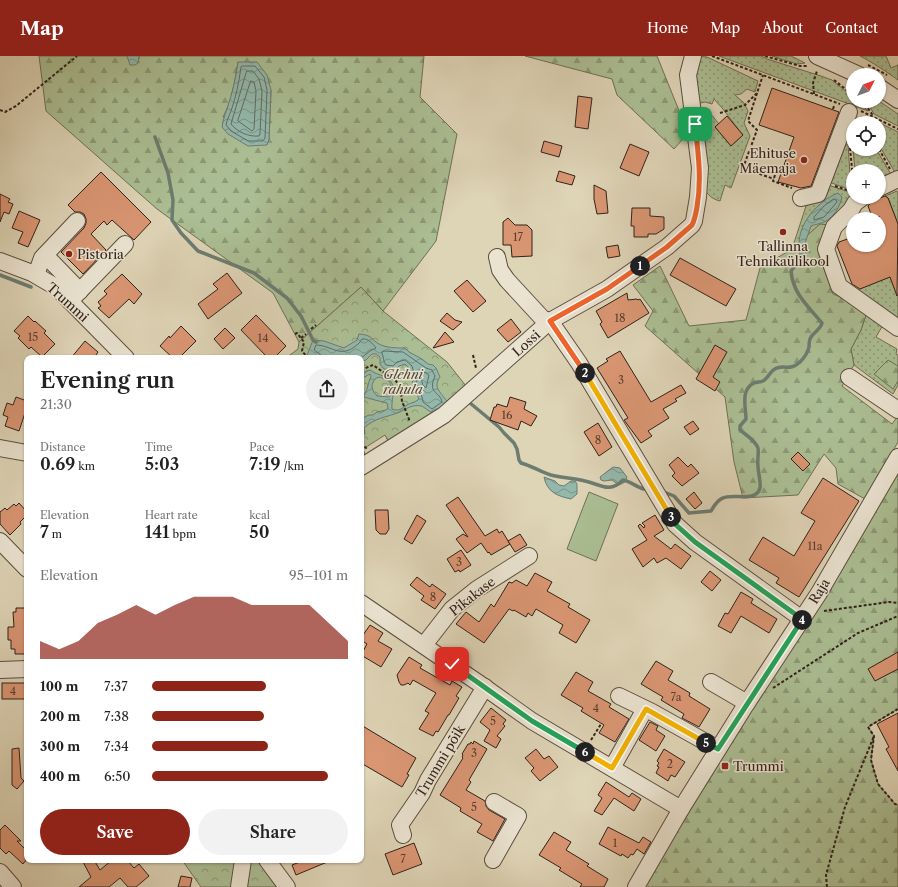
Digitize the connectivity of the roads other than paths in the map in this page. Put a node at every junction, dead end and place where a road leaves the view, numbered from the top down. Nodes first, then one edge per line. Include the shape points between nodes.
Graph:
1 (693, 56) edge
2 (817, 64) edge
3 (853, 68) edge
4 (886, 85) edge
5 (898, 100) edge
6 (849, 109) road end
7 (897, 180) edge
8 (886, 185) edge
9 (797, 193) road end
10 (855, 204) edge
11 (77, 221) dead end
12 (125, 244) dead end
13 (45, 255) junction
14 (497, 257) dead end
15 (0, 261) edge
16 (36, 275) junction
17 (75, 296) junction
18 (550, 321) junction
19 (893, 329) edge
20 (124, 355) edge
21 (849, 377) dead end
22 (898, 410) edge
23 (0, 448) edge
24 (24, 452) edge
25 (898, 457) edge
26 (364, 465) edge
27 (0, 541) edge
28 (529, 556) dead end
29 (24, 566) edge
30 (364, 605) edge
31 (802, 619) junction
32 (424, 645) junction
33 (24, 669) edge
34 (0, 670) edge
35 (711, 682) dead end
36 (485, 687) junction
37 (619, 696) dead end
38 (747, 703) junction
39 (646, 709) junction
40 (718, 749) junction
41 (612, 768) junction
42 (494, 802) dead end
43 (681, 809) junction
44 (404, 835) dead end
45 (493, 860) dead end
46 (243, 863) edge
47 (269, 863) edge
48 (0, 872) edge
49 (13, 887) edge
50 (239, 887) edge
51 (287, 887) edge
52 (636, 887) edge

1 - 18 street, Lossi via 688,75 700,168 698,197 692,225 667,247 607,289
2 - 3 street
4 - 5 street
6 - 9 street via 818,194
7 - 8 street
10 - 19 street via 853,213 834,227 826,249 839,286
11 - 13 street
12 - 17 street
13 - 16 street
13 - 17 street
14 - 18 street via 500,270 507,280 543,319
15 - 16 street, Trummi
16 - 17 street, Trummi
17 - 20 street, Trummi
18 - 26 street, Lossi via 444,415
18 - 31 street via 579,363 675,524 695,542
21 - 22 street
23 - 24 street
25 - 31 street, Raja
27 - 29 street
28 - 32 street, Pikakase via 477,589 452,609
30 - 32 street
31 - 38 street, Raja
32 - 36 street
33 - 34 street
35 - 38 street
36 - 41 street via 532,721
36 - 44 street, Trummi põik via 400,825
37 - 39 street
38 - 40 street, Raja
39 - 40 street
39 - 41 street
40 - 43 street, Raja
41 - 43 street
42 - 45 street via 518,816
43 - 52 street, Raja
46 - 50 street
47 - 51 street
48 - 49 street

